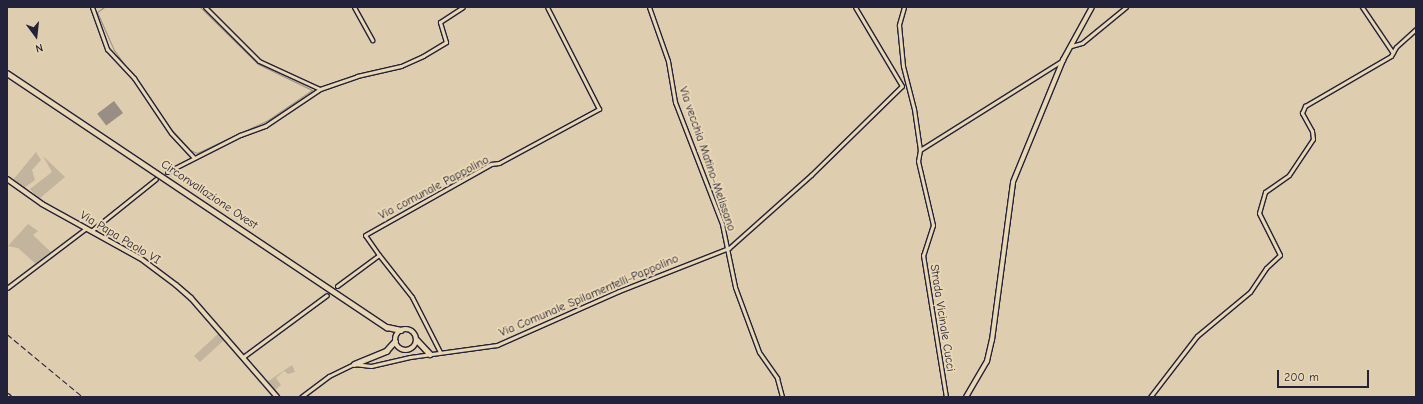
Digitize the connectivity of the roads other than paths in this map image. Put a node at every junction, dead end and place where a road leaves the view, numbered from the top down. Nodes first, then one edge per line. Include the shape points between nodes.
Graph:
1 (92, 7) edge
2 (205, 7) edge
3 (354, 7) edge
4 (463, 7) edge
5 (547, 7) edge
6 (649, 7) edge
7 (855, 7) edge
8 (904, 7) edge
9 (1092, 7) edge
10 (1126, 7) edge
11 (1362, 7) edge
12 (1416, 29) edge
13 (372, 40) dead end
14 (1071, 46) junction
15 (1393, 53) junction
16 (1063, 60) junction
17 (7, 74) edge
18 (320, 89) junction
19 (920, 150) junction
20 (194, 158) junction
21 (167, 172) dead end
22 (7, 179) edge
23 (156, 180) dead end
24 (85, 228) junction
25 (91, 231) junction
26 (728, 248) junction
27 (379, 256) junction
28 (337, 286) dead end
29 (7, 288) edge
30 (327, 295) dead end
31 (387, 327) junction
32 (402, 330) junction
33 (395, 339) junction
34 (417, 340) junction
35 (415, 347) junction
36 (399, 348) junction
37 (426, 348) junction
38 (386, 351) junction
39 (440, 352) junction
40 (430, 354) junction
41 (243, 357) junction
42 (354, 364) junction
43 (277, 397) edge
44 (301, 397) edge
45 (782, 397) edge
46 (946, 397) edge
47 (966, 397) edge
48 (1150, 397) edge

1 - 20 street via 107,49 134,78 171,133
2 - 18 street via 259,61
3 - 13 street
4 - 18 street via 440,22 446,42 423,56 401,66 357,76
5 - 27 street, Via comunale Pappolino via 599,109 499,163 491,164 366,235
6 - 26 street, Via vecchia Matino-Melissano via 668,61 675,102
7 - 26 street via 902,86 811,176
8 - 19 street, Strada Vicinale Cucci via 899,25 903,66 914,109
9 - 14 main road
10 - 14 street via 1082,43
11 - 15 street
12 - 15 street
14 - 16 main road
15 - 48 street via 1305,106 1302,113 1312,131 1313,139 1289,175 1266,192 1259,213 1280,255 1266,268 1250,292 1197,336
16 - 19 street
16 - 47 main road via 1013,182 992,340 986,361
17 - 31 main road, Circonvallazione Ovest
18 - 20 street via 265,126 240,134
19 - 46 street, Strada Vicinale Cucci via 918,161 933,225 923,255
20 - 21 street
22 - 24 main road, Via Papa Paolo VI via 19,190
23 - 25 street
24 - 25 main road, Via Papa Paolo VI
24 - 29 street
25 - 41 main road, Via Papa Paolo VI via 140,258 176,285
26 - 39 street, Via Comunale Spilamentelli-Pappolino via 619,291 496,345
26 - 45 street, Via vecchia Matino-Melissano via 735,287 759,352 777,378
27 - 28 street
27 - 39 street via 412,297
30 - 41 street
31 - 32 main road, Circonvallazione Ovest
31 - 33 main road
32 - 33 main road
32 - 34 main road via 412,331
33 - 36 main road
33 - 38 main road
34 - 35 main road
34 - 37 main road
35 - 36 main road via 409,351
35 - 37 main road
36 - 38 main road
37 - 40 main road
38 - 42 main road
39 - 40 street, Via Comunale Spilamentelli-Pappolino
40 - 42 street via 371,366
41 - 43 main road, Via Papa Paolo VI
42 - 44 street via 328,376

